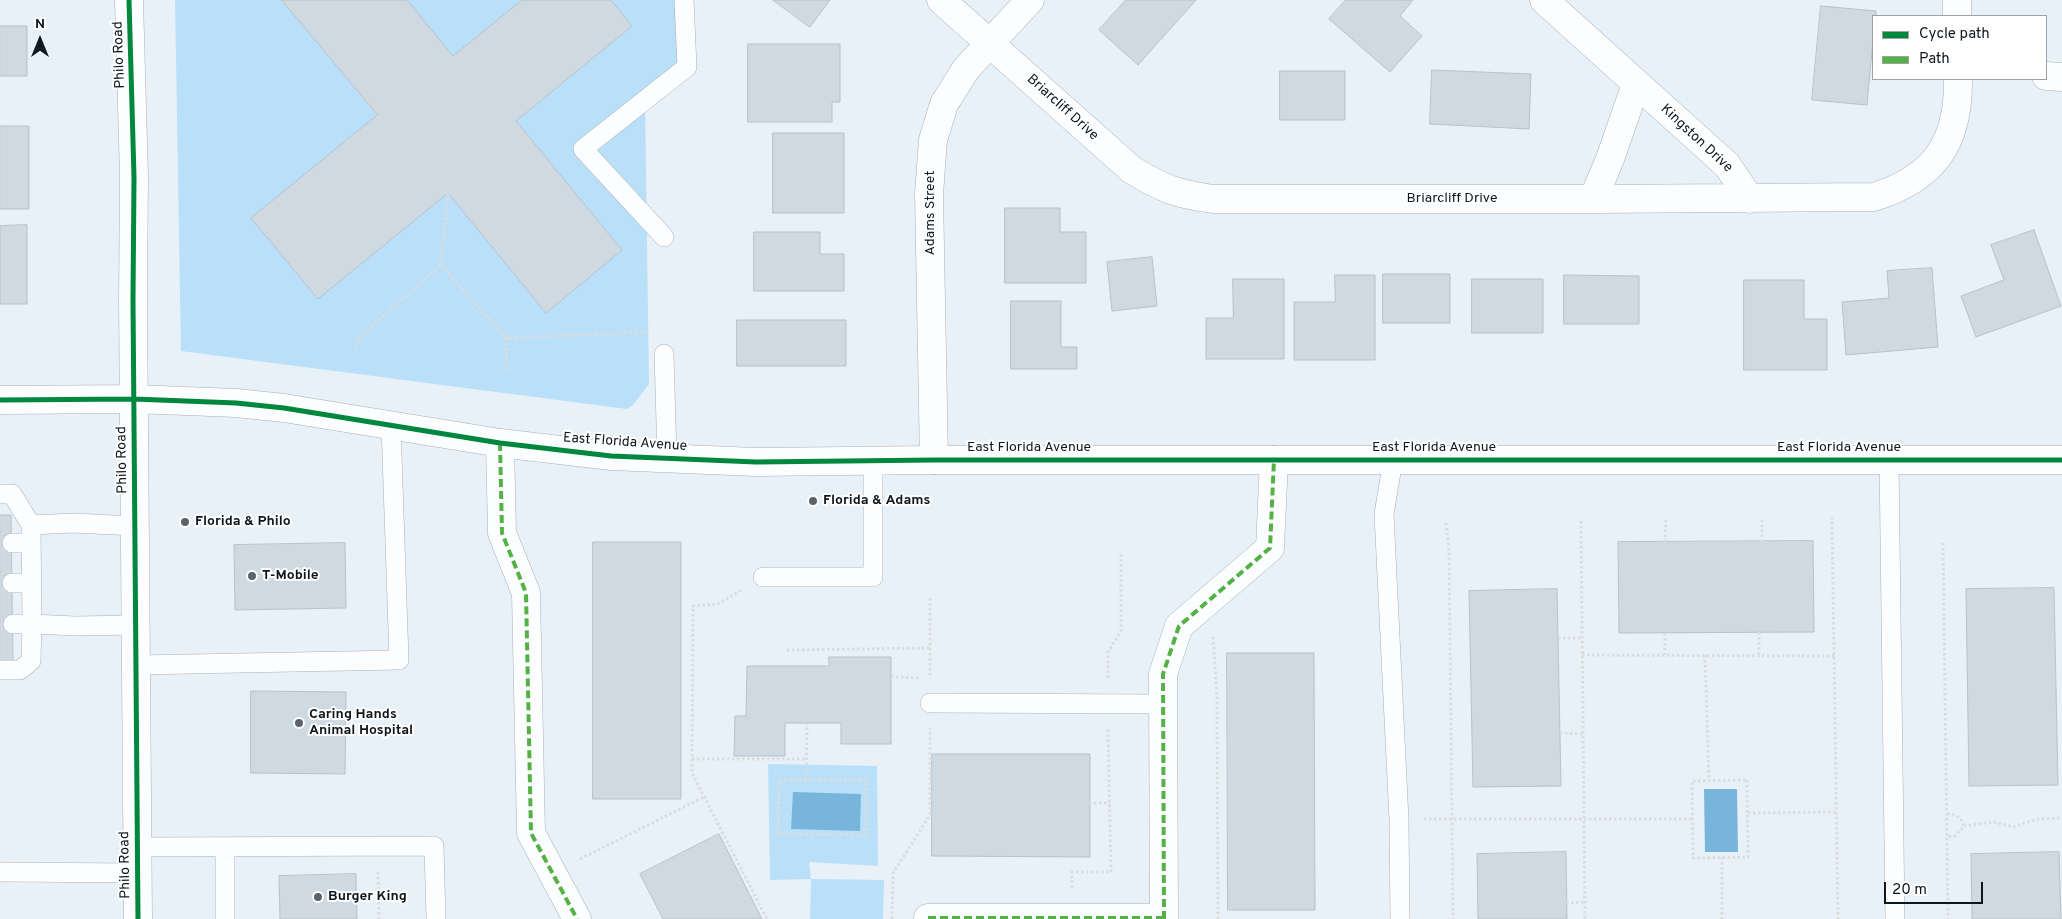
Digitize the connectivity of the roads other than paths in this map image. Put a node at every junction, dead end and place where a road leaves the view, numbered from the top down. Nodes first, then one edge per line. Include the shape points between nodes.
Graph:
1 (129, 0) edge
2 (684, 0) edge
3 (941, 0) edge
4 (1030, 0) edge
5 (1544, 0) edge
6 (1957, 0) edge
7 (1957, 15) edge
8 (989, 43) junction
9 (2047, 76) edge
10 (2062, 76) edge
11 (1958, 80) edge
12 (1636, 84) junction
13 (1750, 199) junction
14 (1593, 200) junction
15 (664, 237) dead end
16 (664, 354) dead end
17 (134, 399) junction
18 (0, 400) edge
19 (391, 425) junction
20 (500, 443) junction
21 (667, 458) junction
22 (873, 460) junction
23 (934, 460) junction
24 (1274, 460) junction
25 (1393, 460) junction
26 (1889, 460) junction
27 (2062, 460) edge
28 (0, 494) edge
29 (31, 524) junction
30 (135, 526) junction
31 (12, 543) dead end
32 (31, 543) junction
33 (762, 577) road end
34 (12, 583) dead end
35 (32, 583) junction
36 (13, 624) dead end
37 (32, 624) junction
38 (137, 625) junction
39 (137, 665) junction
40 (0, 670) edge
41 (930, 703) road end
42 (1163, 704) junction
43 (225, 847) junction
44 (137, 860) junction
45 (0, 872) edge
46 (928, 918) edge
47 (138, 919) edge
48 (225, 919) edge
49 (436, 919) edge
50 (577, 919) edge
51 (1164, 919) edge
52 (1400, 919) edge
53 (1895, 919) edge

1 - 17 street, Philo Road via 134,178
2 - 15 lane via 686,67 584,149
3 - 8 street, Briarcliff Drive
4 - 8 street, Adams Street
5 - 12 street, Kingston Drive
6 - 7 street
8 - 14 street, Briarcliff Drive via 1132,170 1160,187 1183,194 1223,199
8 - 23 street, Adams Street via 966,69 944,104 933,140 928,194
9 - 10 street
11 - 13 street, Briarcliff Drive via 1952,131 1942,152 1916,179 1897,190 1874,197
12 - 13 street, Kingston Drive via 1727,165
12 - 14 street
13 - 14 street, Briarcliff Drive
16 - 21 lane
17 - 18 street, East Florida Avenue
17 - 19 street, East Florida Avenue via 236,403
17 - 30 street, Philo Road
19 - 20 street, East Florida Avenue
19 - 39 lane via 399,660
20 - 21 street, East Florida Avenue via 610,456
20 - 50 street via 502,533 526,593 531,833
21 - 22 street, East Florida Avenue via 756,462
22 - 23 street, East Florida Avenue
22 - 33 lane via 873,577
23 - 24 street, East Florida Avenue
24 - 25 street, East Florida Avenue
24 - 42 street via 1270,548 1179,626 1163,674
25 - 26 street, East Florida Avenue
25 - 52 lane via 1384,514 1399,820
26 - 27 street, East Florida Avenue
26 - 53 lane
28 - 29 lane via 12,494
29 - 30 lane
29 - 32 lane
30 - 38 street, Philo Road
31 - 32 lane
32 - 35 lane
34 - 35 lane
35 - 37 lane
36 - 37 lane
37 - 38 lane
37 - 40 lane via 31,662 20,670
38 - 39 street, Philo Road
39 - 44 street, Philo Road
41 - 42 lane
42 - 51 street
43 - 44 lane
43 - 48 lane
43 - 49 lane via 434,846
44 - 45 lane
44 - 47 street, Philo Road
46 - 51 street

